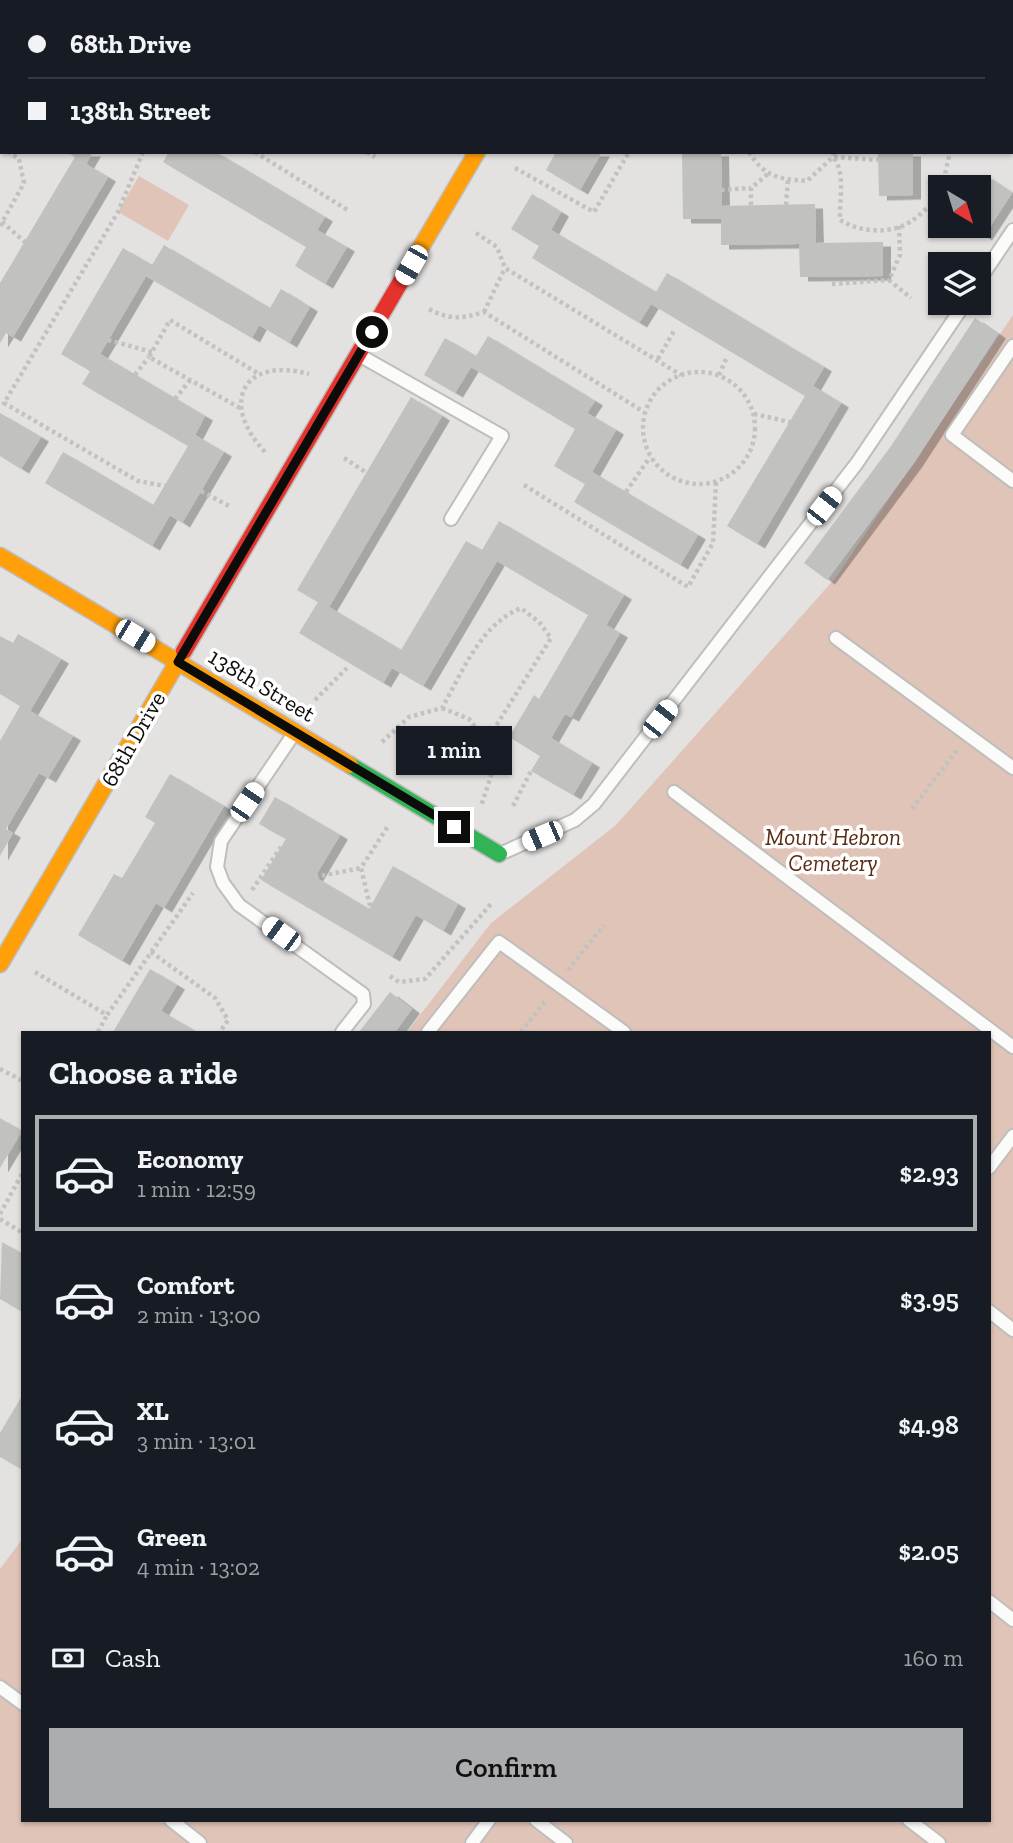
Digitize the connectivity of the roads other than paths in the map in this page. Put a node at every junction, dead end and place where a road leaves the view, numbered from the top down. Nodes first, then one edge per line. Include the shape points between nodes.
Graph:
1 (476, 154) edge
2 (1013, 230) edge
3 (991, 263) edge
4 (957, 315) edge
5 (1013, 346) edge
6 (359, 354) junction
7 (1013, 481) edge
8 (451, 519) dead end
9 (0, 555) edge
10 (835, 638) dead end
11 (178, 662) junction
12 (295, 732) junction
13 (1013, 768) edge
14 (674, 792) dead end
15 (499, 854) joint
16 (0, 964) edge
17 (343, 1031) edge
18 (429, 1031) edge
19 (623, 1031) edge
20 (1013, 1047) edge
21 (1013, 1136) edge
22 (991, 1165) edge
23 (991, 1313) edge
24 (1013, 1330) edge
25 (991, 1603) edge
26 (1013, 1620) edge
27 (0, 1686) edge
28 (21, 1702) edge
29 (174, 1822) edge
30 (488, 1822) edge
31 (539, 1822) edge
32 (912, 1822) edge
33 (200, 1843) edge
34 (472, 1843) edge
35 (566, 1843) edge
36 (939, 1843) edge

1 - 6 street, 68th Drive
2 - 3 lane
4 - 15 lane via 857,463 594,804 575,820
5 - 7 lane via 952,435
6 - 8 lane via 502,436
6 - 11 street, 68th Drive
9 - 11 street, 138th Street
10 - 13 lane
11 - 12 street, 138th Street
11 - 16 street, 68th Drive
12 - 15 street, 138th Street
12 - 17 lane via 221,841 216,867 239,905 363,994 364,1004
14 - 20 lane
18 - 19 lane via 499,942
21 - 22 lane
23 - 24 lane
25 - 26 lane
27 - 28 lane
29 - 33 lane
30 - 34 lane
31 - 35 lane
32 - 36 lane

